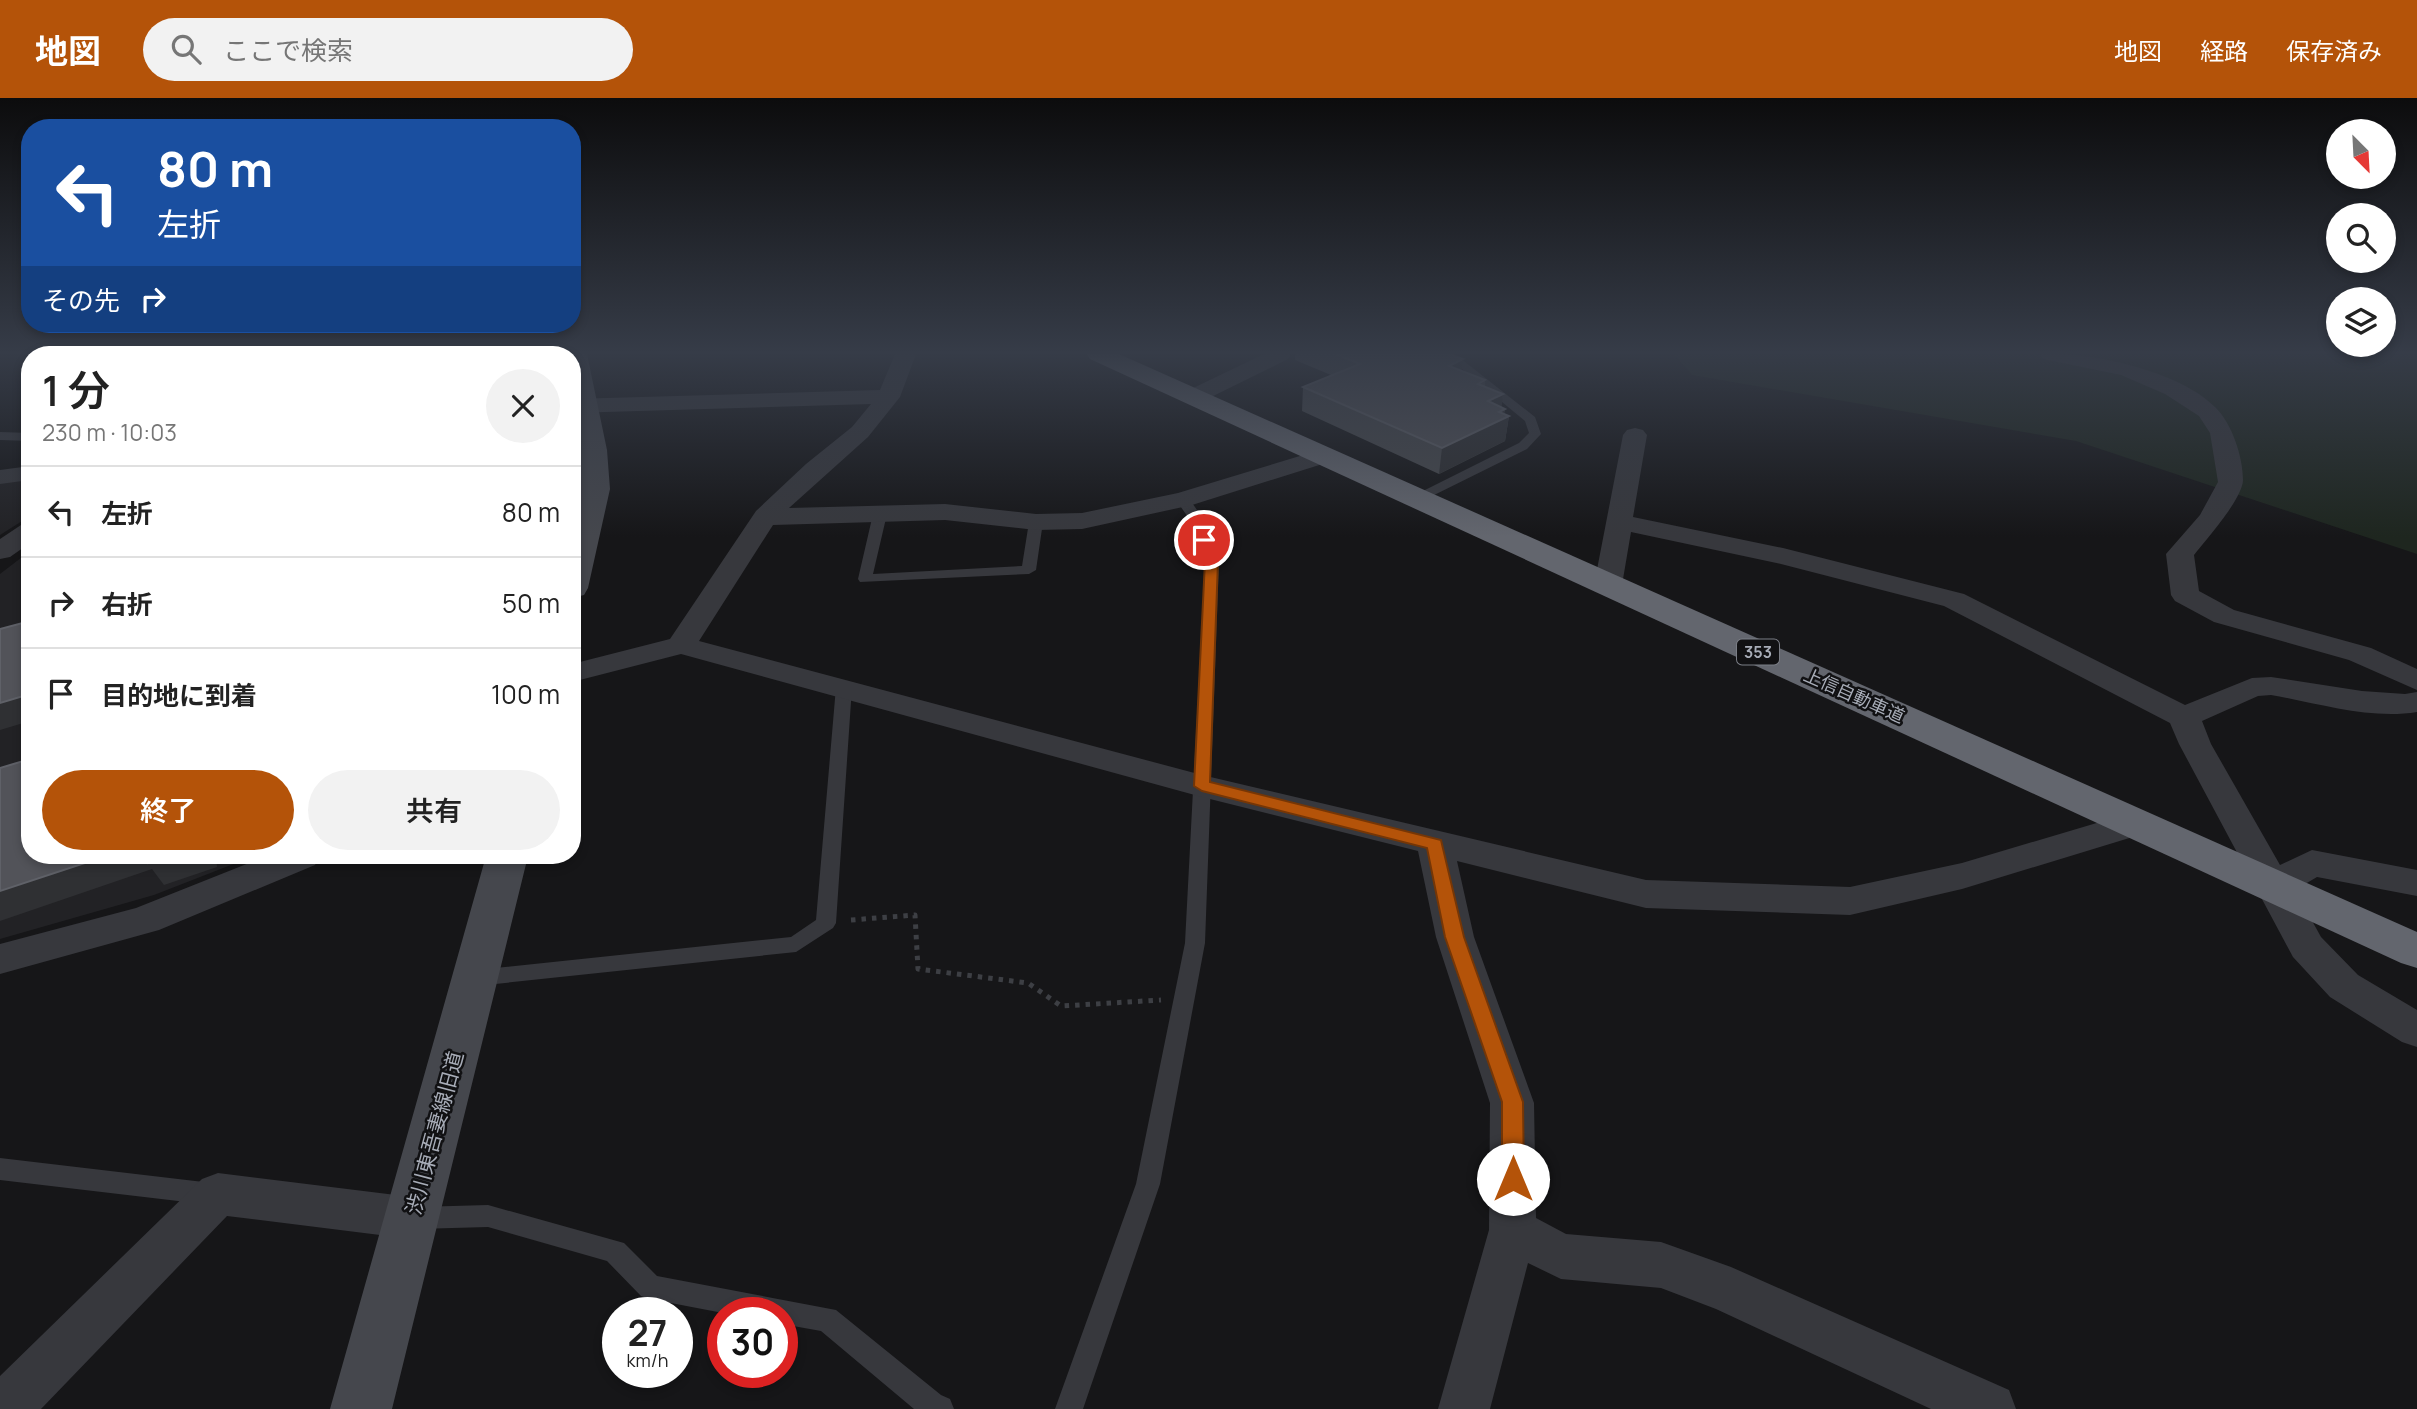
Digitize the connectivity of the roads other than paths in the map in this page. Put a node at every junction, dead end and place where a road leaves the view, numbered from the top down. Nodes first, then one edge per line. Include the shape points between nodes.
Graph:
1 (874, 415) edge
2 (1236, 415) edge
3 (1525, 415) edge
4 (2210, 415) edge
5 (581, 416) edge
6 (1635, 435) dead end
7 (0, 436) edge
8 (21, 437) edge
9 (1323, 456) junction
10 (21, 474) edge
11 (0, 477) edge
12 (1418, 499) junction
13 (1183, 500) junction
14 (880, 514) junction
15 (765, 517) junction
16 (1036, 522) junction
17 (1621, 522) junction
18 (21, 537) edge
19 (581, 549) edge
20 (0, 551) edge
21 (1608, 585) junction
22 (681, 645) junction
23 (581, 671) edge
24 (2417, 681) edge
25 (844, 687) junction
26 (2417, 702) edge
27 (2184, 718) junction
28 (1202, 786) junction
29 (2137, 823) junction
30 (1435, 844) junction
31 (282, 864) edge
32 (505, 864) edge
33 (2417, 883) edge
34 (2273, 886) junction
35 (2417, 951) edge
36 (0, 959) edge
37 (476, 978) junction
38 (2417, 1030) edge
39 (0, 1169) edge
40 (218, 1194) junction
41 (412, 1218) junction
42 (1513, 1230) junction
43 (4, 1409) edge
44 (361, 1409) edge
45 (940, 1409) edge
46 (1069, 1409) edge
47 (1464, 1409) edge
48 (1990, 1409) edge

1 - 15 street
2 - 9 highway, 上信自動車道 / 353
3 - 12 lane via 1535,434 1523,446
4 - 24 street via 2222,433 2231,482 2211,518 2180,554 2185,595 2224,616 2360,654
5 - 19 street via 595,489
6 - 17 street
7 - 8 lane
9 - 12 highway, 上信自動車道 / 353
9 - 13 street
10 - 11 street
12 - 21 highway, 上信自動車道 / 353
13 - 16 street via 1082,522
13 - 28 lane via 1197,520 1212,561
14 - 15 street
14 - 16 street via 946,512
14 - 16 lane via 865,579 1029,570
15 - 22 street
17 - 21 street
17 - 27 street via 1783,556 1954,600
18 - 20 street
21 - 29 highway, 上信自動車道 / 353
22 - 23 street
22 - 25 street
25 - 28 street
25 - 37 lane via 826,922 796,944
26 - 27 street via 2362,701 2252,687
27 - 34 street
28 - 30 street
28 - 46 lane via 1195,943 1148,1184
29 - 30 street via 1962,876 1850,901 1646,894
29 - 34 highway, 上信自動車道 / 353
30 - 42 street via 1455,937 1512,1102
31 - 36 street via 145,919
32 - 37 street, 渋川東吾妻線旧道
33 - 34 street via 2312,863
34 - 35 highway, 上信自動車道 / 353
34 - 38 street via 2307,947 2344,986
37 - 41 street, 渋川東吾妻線旧道
39 - 40 lane
40 - 41 street
40 - 43 street
41 - 44 street, 渋川東吾妻線旧道
41 - 45 lane via 488,1216 615,1251 650,1287 827,1319
42 - 47 street
42 - 48 street via 1561,1256 1661,1265 1731,1291

